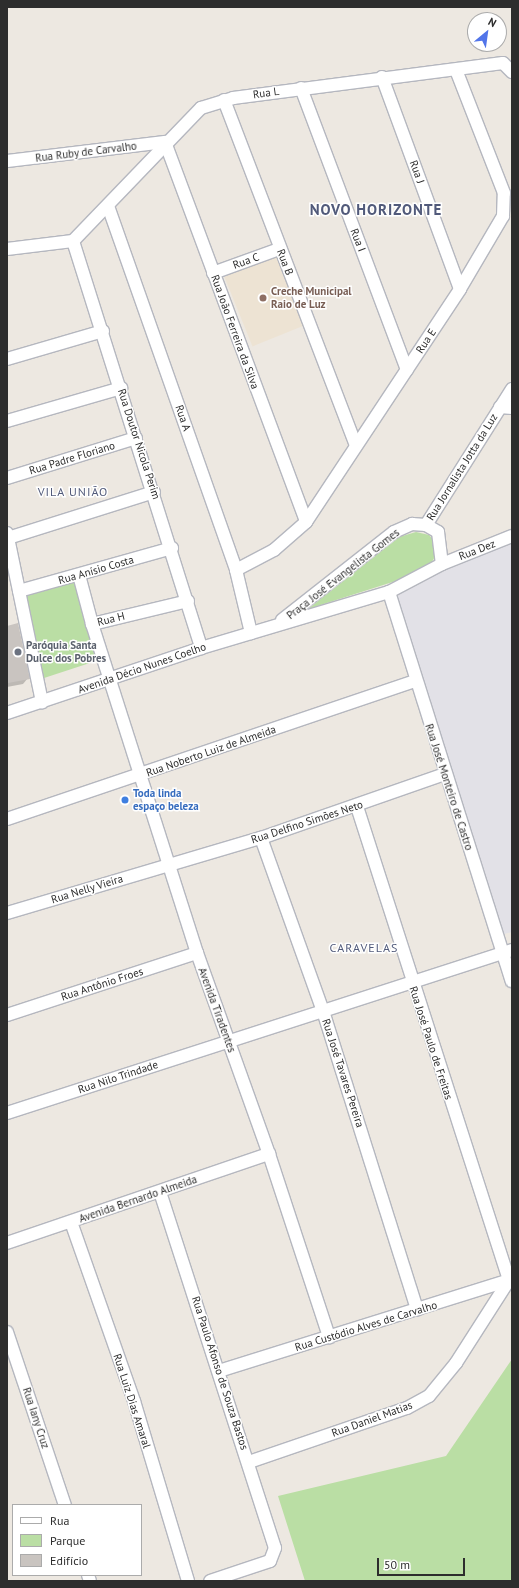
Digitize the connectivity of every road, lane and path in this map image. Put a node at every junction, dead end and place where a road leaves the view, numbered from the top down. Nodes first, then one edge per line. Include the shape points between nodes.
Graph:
1 (456, 70) junction
2 (512, 72) edge
3 (382, 77) junction
4 (301, 88) junction
5 (224, 100) junction
6 (165, 142) junction
7 (7, 161) edge
8 (108, 206) junction
9 (73, 241) junction
10 (279, 248) junction
11 (7, 249) edge
12 (213, 273) junction
13 (460, 289) junction
14 (103, 331) junction
15 (7, 358) edge
16 (407, 370) junction
17 (121, 388) junction
18 (512, 389) edge
19 (500, 407) junction
20 (512, 408) edge
21 (7, 421) edge
22 (136, 438) junction
23 (356, 446) junction
24 (7, 478) edge
25 (154, 492) junction
26 (306, 522) junction
27 (426, 525) junction
28 (7, 535) edge
29 (512, 536) edge
30 (172, 548) junction
31 (442, 564) junction
32 (236, 570) junction
33 (80, 575) junction
34 (19, 591) junction
35 (389, 592) junction
36 (188, 601) junction
37 (92, 624) junction
38 (278, 624) junction
39 (251, 632) junction
40 (201, 648) junction
41 (108, 681) junction
42 (415, 681) junction
43 (42, 702) junction
44 (7, 713) edge
45 (444, 774) junction
46 (140, 776) junction
47 (357, 806) junction
48 (7, 818) edge
49 (261, 838) junction
50 (168, 864) junction
51 (7, 913) edge
52 (508, 951) edge
53 (197, 953) junction
54 (512, 981) edge
55 (411, 982) junction
56 (323, 1011) junction
57 (7, 1015) edge
58 (229, 1041) junction
59 (7, 1113) edge
60 (269, 1154) junction
61 (160, 1192) junction
62 (71, 1222) junction
63 (7, 1242) edge
64 (511, 1279) edge
65 (417, 1310) junction
66 (7, 1332) edge
67 (329, 1337) junction
68 (219, 1371) junction
69 (249, 1462) junction
70 (65, 1504) edge
71 (188, 1581) edge
72 (210, 1581) edge

1 - 2 street, Rua L via 504,63
1 - 3 street, Rua L
1 - 13 street, Rua E via 506,206
3 - 4 street, Rua L
3 - 13 street, Rua J
4 - 5 street, Rua L
4 - 16 street, Rua I
5 - 6 street, Rua L via 201,108
5 - 10 street, Rua B
6 - 7 street, Rua Ruby de Carvalho
6 - 8 street, Rua L
6 - 12 street, Rua João Ferreira da Silva
8 - 9 street, Rua L
8 - 32 street, Rua A
9 - 11 street
9 - 14 street, Rua Doutor Nicola Perim
10 - 12 street, Rua C
10 - 23 street, Rua B
12 - 26 street, Rua João Ferreira da Silva
13 - 16 street, Rua E
14 - 15 street
14 - 17 street, Rua Doutor Nicola Perim
16 - 23 street, Rua E
17 - 21 street
17 - 22 street, Rua Doutor Nicola Perim
18 - 19 street, Rua Jornalista Jotta da Luz
19 - 20 street
19 - 27 street, Rua Jornalista Jotta da Luz
22 - 24 street, Rua Padre Floriano
22 - 25 street, Rua Doutor Nicola Perim
23 - 26 street, Rua E
25 - 28 street
25 - 30 street, Rua Doutor Nicola Perim
26 - 32 street, Rua E via 274,550
27 - 31 street via 438,532
27 - 38 street, Praça José Evangelista Gomes via 412,524 394,532
28 - 34 street
29 - 31 street, Rua Dez
30 - 33 street, Rua Anísio Costa
30 - 36 street, Rua Doutor Nicola Perim
31 - 35 street, Praça José Evangelista Gomes
32 - 39 street, Rua A
33 - 34 street, Rua Anísio Costa
33 - 37 street
34 - 43 street
35 - 38 street, Praça José Evangelista Gomes
35 - 42 street, Rua José Monteiro de Castro
36 - 37 street, Rua H
36 - 40 street, Rua Doutor Nicola Perim
37 - 41 street, Rua H
38 - 39 street, Avenida Décio Nunes Coelho
39 - 40 street, Avenida Décio Nunes Coelho
40 - 41 street, Avenida Décio Nunes Coelho
41 - 43 street, Avenida Décio Nunes Coelho
41 - 46 street, Avenida Tiradentes
42 - 45 street, Rua José Monteiro de Castro
42 - 46 street, Rua Noberto Luiz de Almeida
43 - 44 street, Avenida Décio Nunes Coelho
45 - 47 street, Rua Delfino Simões Neto
45 - 52 street, Rua José Monteiro de Castro
46 - 48 street, Rua Noberto Luiz de Almeida
46 - 50 street, Avenida Tiradentes
47 - 49 street, Rua Delfino Simões Neto
47 - 55 street, Rua José Paulo de Freitas
49 - 50 street, Rua Delfino Simões Neto
49 - 56 street, Rua José Tavares Pereira
50 - 51 street, Rua Nelly Vieira
50 - 53 street, Avenida Tiradentes
52 - 54 street, Rua José Monteiro de Castro
52 - 55 street, Rua Nilo Trindade
53 - 57 street, Rua Antônio Froes
53 - 58 street, Avenida Tiradentes
55 - 56 street, Rua Nilo Trindade
55 - 64 street, Rua José Paulo de Freitas
56 - 58 street, Rua Nilo Trindade
56 - 65 street, Rua José Tavares Pereira
58 - 59 street, Rua Nilo Trindade
58 - 60 street, Avenida Tiradentes
60 - 61 street, Avenida Bernardo Almeida
60 - 67 street, Avenida Tiradentes
61 - 62 street, Avenida Bernardo Almeida
61 - 68 street, Rua Paulo Afonso de Souza Bastos
62 - 63 street, Avenida Bernardo Almeida
62 - 71 street, Rua Luiz Dias Amaral via 134,1401
64 - 65 street, Rua Custódio Alves de Carvalho
64 - 69 street, Rua Daniel Matias via 456,1363 429,1396 407,1408
65 - 67 street, Rua Custódio Alves de Carvalho
66 - 70 street, Rua Iany Cruz
67 - 68 street, Rua Custódio Alves de Carvalho
68 - 69 street, Rua Paulo Afonso de Souza Bastos
69 - 72 street, Rua Paulo Afonso de Souza Bastos via 274,1555 270,1561

